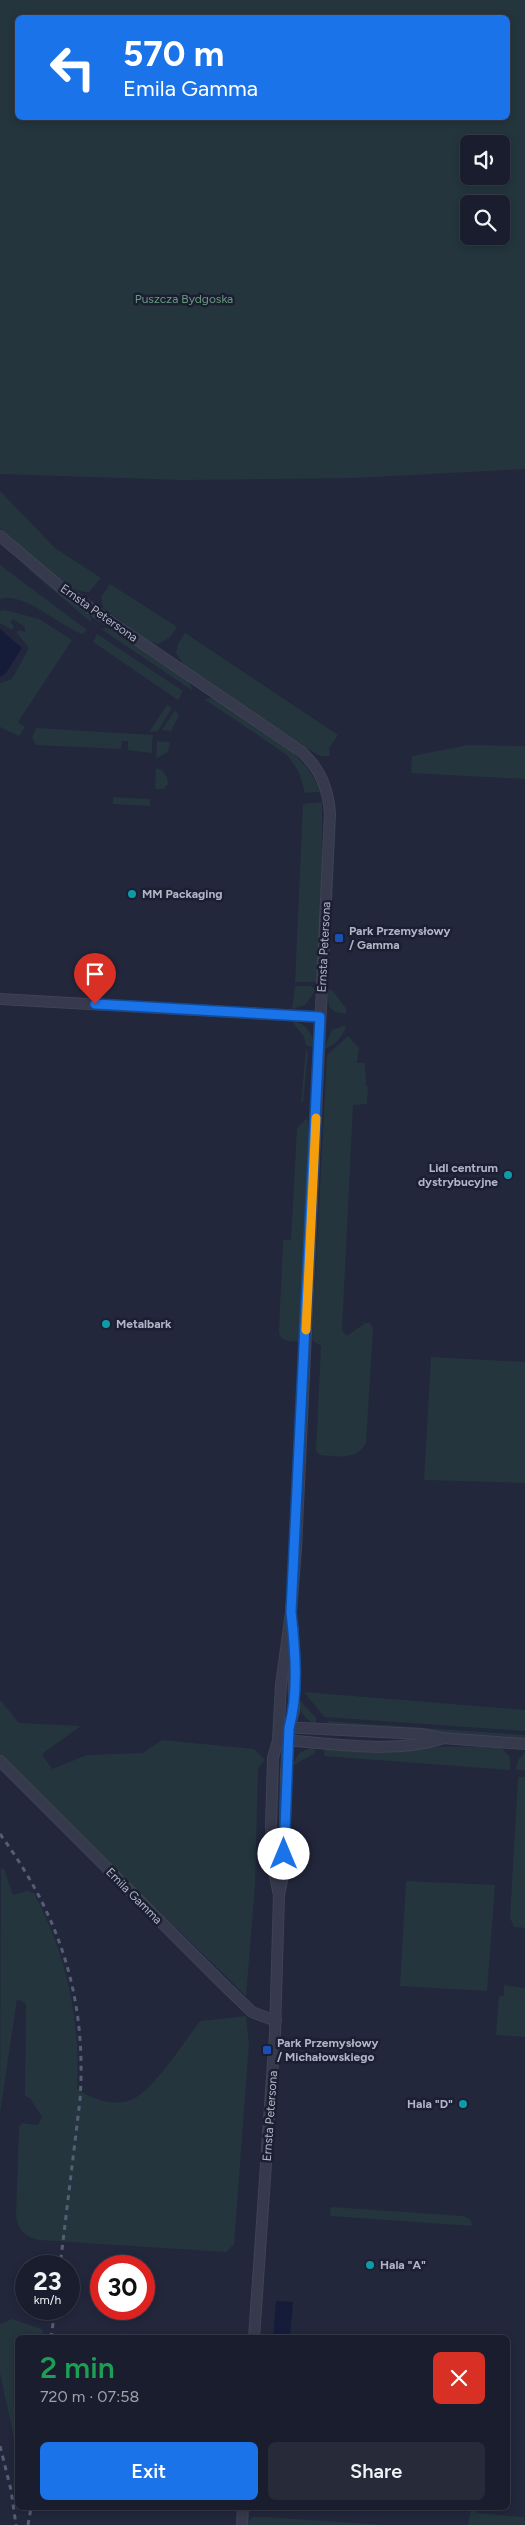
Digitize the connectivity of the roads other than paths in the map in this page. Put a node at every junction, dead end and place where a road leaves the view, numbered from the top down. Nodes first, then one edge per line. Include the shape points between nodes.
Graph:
1 (0, 536) edge
2 (0, 999) edge
3 (320, 1017) junction
4 (284, 1727) junction
5 (442, 1738) junction
6 (283, 1740) junction
7 (525, 1744) edge
8 (0, 1761) edge
9 (276, 2021) junction
10 (254, 2335) edge
11 (243, 2510) edge
12 (242, 2525) edge

1 - 3 street, Ernsta Petersona via 64,590 292,744 318,770 326,787 330,813
2 - 3 street
3 - 4 street, Ernsta Petersona via 291,1612 284,1661
4 - 5 street via 421,1734
4 - 6 street, Ernsta Petersona
5 - 6 street via 414,1745 360,1746
5 - 7 street
6 - 9 street, Ernsta Petersona via 273,1758 271,1816 274,1872 279,1895
8 - 9 street, Emila Gamma via 252,2012
9 - 10 street, Ernsta Petersona
11 - 12 street

